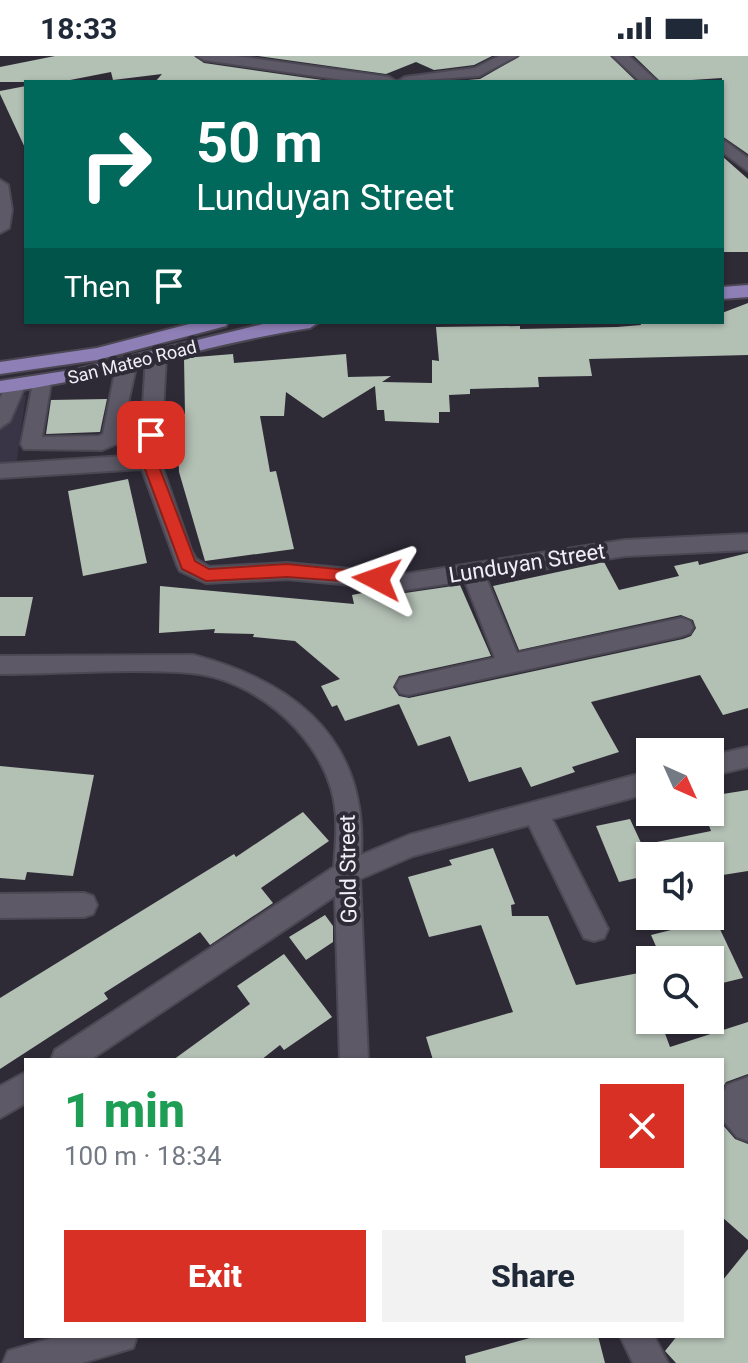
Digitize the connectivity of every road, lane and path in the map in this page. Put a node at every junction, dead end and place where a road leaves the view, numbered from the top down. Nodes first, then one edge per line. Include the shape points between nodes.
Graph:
1 (204, 56) edge
2 (510, 56) edge
3 (620, 56) edge
4 (375, 80) edge
5 (420, 80) edge
6 (648, 80) edge
7 (724, 146) edge
8 (748, 166) edge
9 (1, 195) edge
10 (0, 228) edge
11 (748, 276) edge
12 (724, 278) edge
13 (748, 291) edge
14 (724, 293) edge
15 (211, 324) edge
16 (298, 324) edge
17 (156, 357) junction
18 (126, 367) junction
19 (0, 368) edge
20 (41, 382) junction
21 (7, 387) edge
22 (0, 421) edge
23 (150, 461) junction
24 (0, 471) edge
25 (748, 542) edge
26 (473, 573) junction
27 (682, 627) dead end
28 (509, 663) junction
29 (0, 665) edge
30 (408, 686) dead end
31 (748, 757) edge
32 (724, 763) edge
33 (636, 786) edge
34 (535, 812) junction
35 (347, 873) junction
36 (84, 905) dead end
37 (0, 906) edge
38 (594, 929) dead end
39 (68, 1058) edge
40 (354, 1058) edge
41 (24, 1087) edge
42 (0, 1103) edge
43 (114, 1338) edge
44 (637, 1338) edge
45 (20, 1363) edge
46 (651, 1363) edge

1 - 4 street
2 - 5 street via 479,72
3 - 6 street
7 - 8 street
9 - 10 street
11 - 12 main road
13 - 14 main road
15 - 19 main road, San Mateo Road via 97,354
16 - 17 main road, San Mateo Road
17 - 18 main road, San Mateo Road
17 - 23 street, Lunduyan Street
18 - 20 main road, San Mateo Road
18 - 20 street via 112,438 102,443 31,444
20 - 21 main road, San Mateo Road
21 - 22 street
23 - 24 street
23 - 26 street, Lunduyan Street via 180,550 188,565 206,575 287,571 405,582
25 - 26 street, Lunduyan Street via 625,548
26 - 28 street
27 - 28 street
28 - 30 street
29 - 35 street, Gold Street via 193,664 263,689 297,713 328,751 344,788 350,826
31 - 32 street
33 - 34 street
34 - 35 street via 409,846
34 - 38 street
35 - 39 street
35 - 40 street, Gold Street
36 - 37 street
41 - 42 street
43 - 45 street
44 - 46 street

